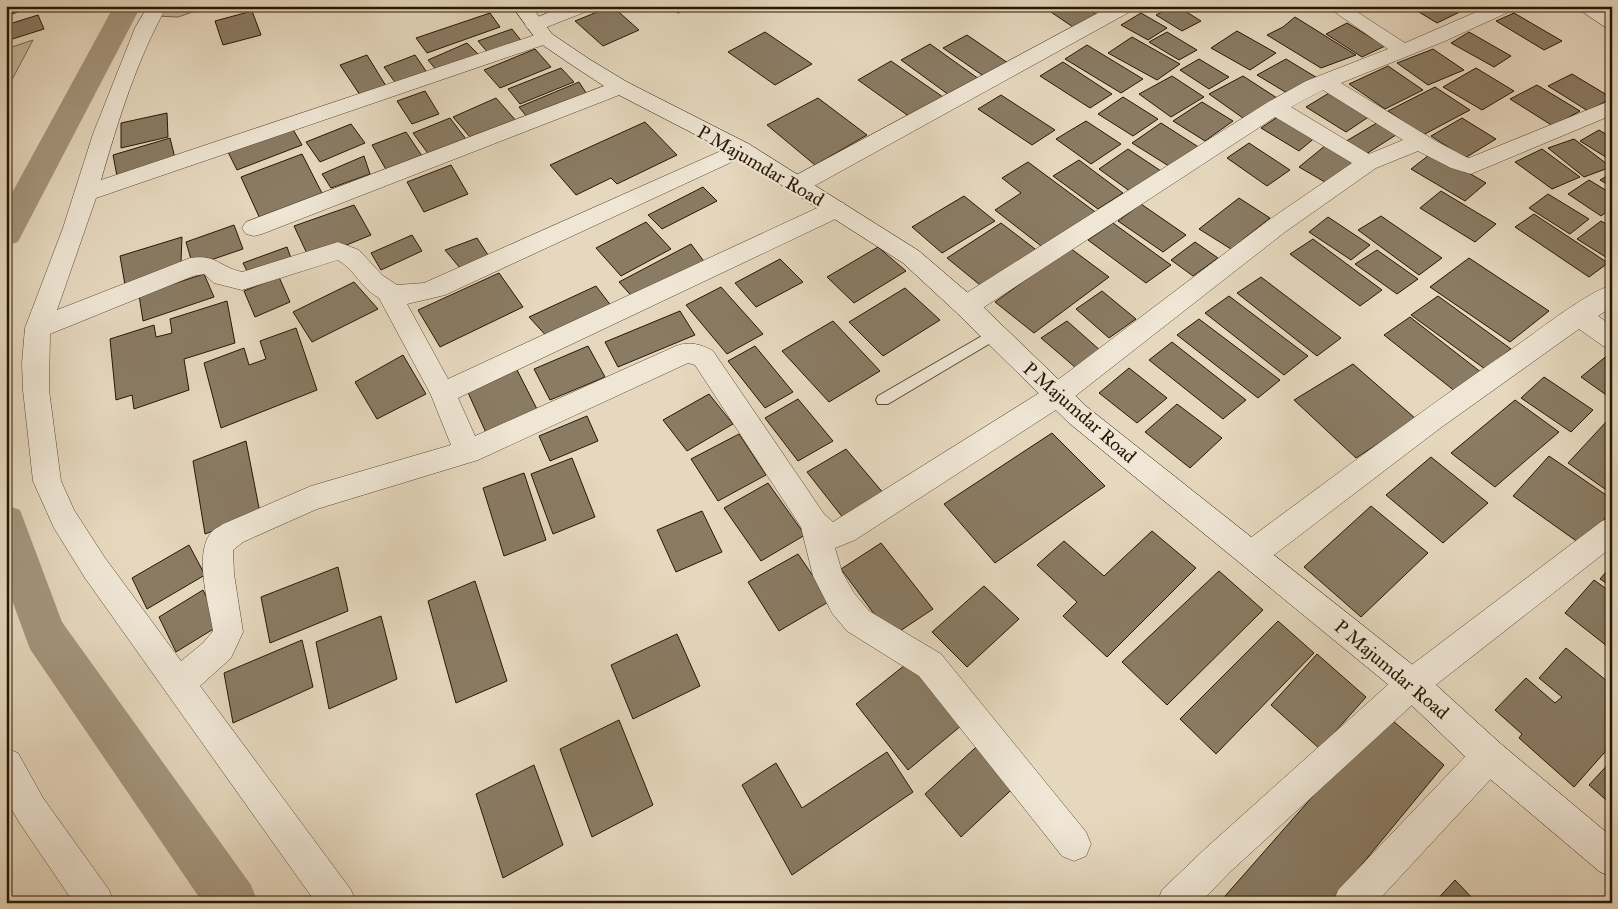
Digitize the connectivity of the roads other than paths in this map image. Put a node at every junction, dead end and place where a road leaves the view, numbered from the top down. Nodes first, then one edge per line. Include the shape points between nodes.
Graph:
1 (158, 6) edge
2 (583, 6) edge
3 (1126, 6) edge
4 (1335, 6) edge
5 (1506, 6) edge
6 (1583, 6) edge
7 (534, 23) edge
8 (1612, 23) edge
9 (1403, 50) junction
10 (1325, 82) junction
11 (620, 87) junction
12 (1275, 107) junction
13 (1612, 107) edge
14 (1425, 144) junction
15 (741, 149) junction
16 (1368, 163) junction
17 (798, 185) junction
18 (86, 193) junction
19 (836, 209) junction
20 (254, 228) dead end
21 (389, 294) junction
22 (1612, 294) edge
23 (966, 306) junction
24 (1579, 316) junction
25 (38, 328) junction
26 (994, 334) junction
27 (1612, 339) edge
28 (443, 393) junction
29 (1056, 396) junction
30 (883, 400) dead end
31 (468, 452) junction
32 (814, 523) junction
33 (1612, 530) edge
34 (1252, 554) junction
35 (179, 684) junction
36 (1412, 684) junction
37 (1489, 756) junction
38 (6, 764) edge
39 (1074, 844) dead end
40 (1612, 860) edge
41 (96, 903) edge
42 (338, 903) edge
43 (1175, 903) edge
44 (1352, 903) edge

1 - 18 street via 145,28 104,134
2 - 7 street
3 - 17 street
4 - 9 street
5 - 9 street
6 - 8 street
7 - 11 street, P Majumdar Road
7 - 18 street
9 - 10 street
10 - 12 street
10 - 14 street
11 - 15 street, P Majumdar Road
11 - 20 street
12 - 16 street
12 - 23 street
13 - 14 street via 1471,166 1458,163
14 - 16 street via 1414,143
15 - 17 street, P Majumdar Road
15 - 21 street via 436,288 416,295
16 - 29 street via 1277,226
17 - 19 street, P Majumdar Road
18 - 25 street
19 - 23 street, P Majumdar Road via 900,249
19 - 28 street
21 - 25 street via 372,281 350,254 338,251 242,281 223,277 204,265 190,267
21 - 28 street
22 - 24 street
23 - 26 street, P Majumdar Road
24 - 27 street
24 - 34 street via 1402,441
25 - 35 street via 36,390 47,481 64,519 95,568
26 - 29 street, P Majumdar Road
26 - 30 lane
28 - 31 street
29 - 32 street via 845,531 833,536
29 - 34 street, P Majumdar Road
31 - 32 street via 685,353 695,353 704,358
31 - 35 street via 311,498 222,540 217,560 228,632 226,640
32 - 39 street via 828,576 843,603 858,620 930,664
33 - 36 street
34 - 36 street, P Majumdar Road
35 - 42 street
36 - 37 street, P Majumdar Road
36 - 43 street
37 - 40 street, P Majumdar Road
37 - 44 street
38 - 41 street via 31,810

